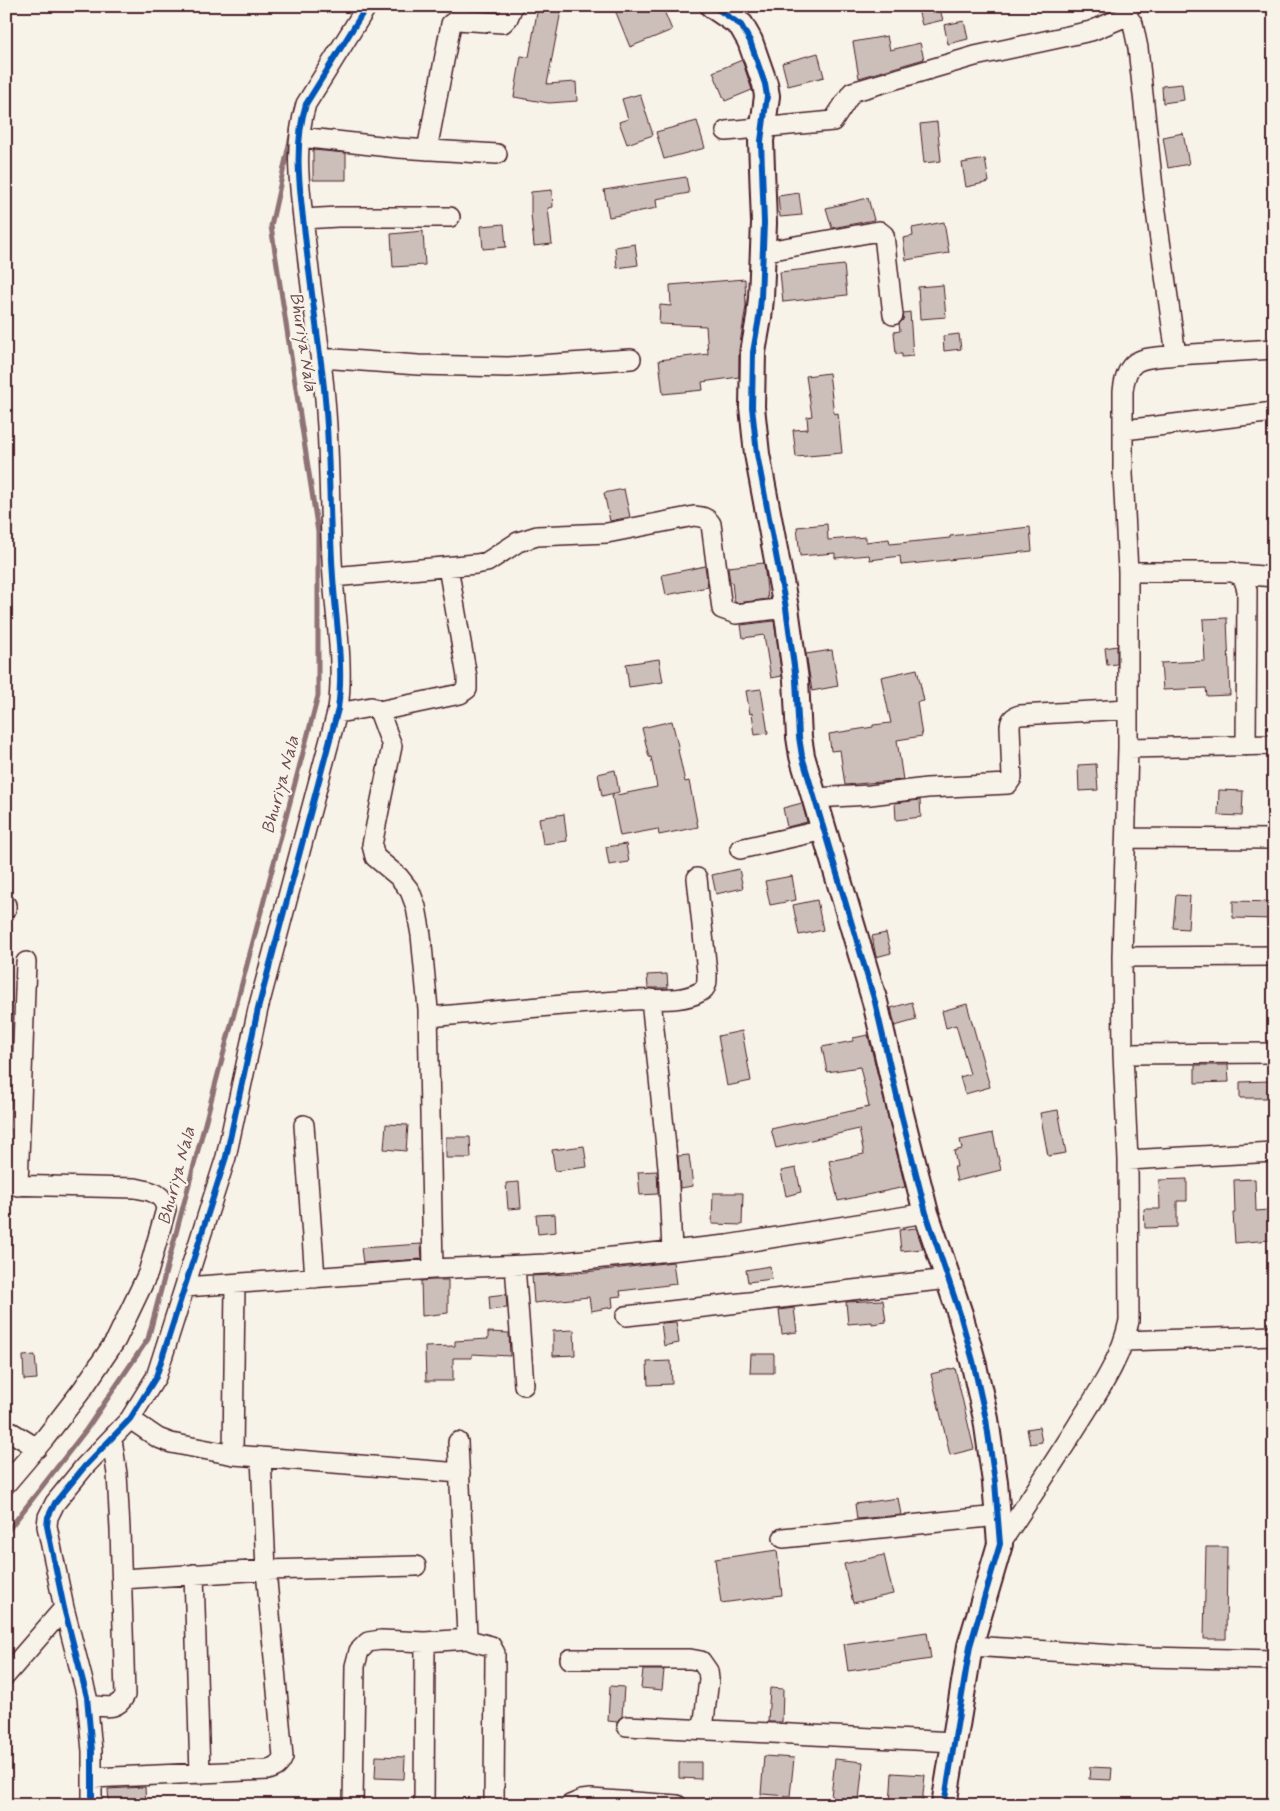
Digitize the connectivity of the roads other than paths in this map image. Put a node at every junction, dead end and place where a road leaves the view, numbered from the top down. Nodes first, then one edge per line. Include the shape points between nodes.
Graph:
1 (367, 6) edge
2 (513, 6) edge
3 (713, 6) edge
4 (1128, 11) edge
5 (762, 128) junction
6 (726, 131) dead end
7 (300, 137) junction
8 (427, 150) junction
9 (497, 154) dead end
10 (450, 217) dead end
11 (303, 219) junction
12 (762, 252) junction
13 (893, 315) dead end
14 (1274, 349) edge
15 (1176, 355) junction
16 (321, 358) junction
17 (631, 359) dead end
18 (1274, 412) edge
19 (1124, 430) junction
20 (448, 567) junction
21 (1128, 572) junction
22 (1240, 574) junction
23 (1274, 576) edge
24 (333, 577) junction
25 (786, 608) junction
26 (1128, 709) junction
27 (379, 711) junction
28 (338, 713) junction
29 (1246, 746) junction
30 (1274, 746) edge
31 (1128, 748) junction
32 (814, 798) junction
33 (824, 830) junction
34 (1127, 838) junction
35 (1274, 839) edge
36 (740, 849) dead end
37 (697, 878) dead end
38 (6, 904) edge
39 (6, 909) edge
40 (1274, 956) edge
41 (1122, 957) junction
42 (26, 962) dead end
43 (651, 999) junction
44 (429, 1016) junction
45 (1274, 1053) edge
46 (1123, 1054) junction
47 (304, 1125) dead end
48 (1274, 1152) edge
49 (1128, 1160) junction
50 (12, 1186) edge
51 (926, 1212) junction
52 (672, 1250) junction
53 (515, 1266) junction
54 (433, 1269) junction
55 (314, 1278) junction
56 (948, 1280) junction
57 (234, 1284) junction
58 (184, 1287) junction
59 (626, 1316) dead end
60 (1274, 1336) edge
61 (1125, 1341) junction
62 (524, 1385) dead end
63 (130, 1419) junction
64 (6, 1429) edge
65 (112, 1439) junction
66 (458, 1442) dead end
67 (36, 1448) junction
68 (233, 1455) junction
69 (261, 1457) junction
70 (460, 1473) junction
71 (6, 1484) edge
72 (998, 1516) junction
73 (783, 1538) dead end
74 (1000, 1544) junction
75 (416, 1566) dead end
76 (266, 1570) junction
77 (194, 1574) junction
78 (122, 1578) junction
79 (64, 1608) junction
80 (468, 1639) junction
81 (424, 1642) junction
82 (970, 1646) junction
83 (570, 1659) dead end
84 (1274, 1660) edge
85 (6, 1674) edge
86 (88, 1705) junction
87 (627, 1726) dead end
88 (704, 1729) junction
89 (955, 1742) junction
90 (200, 1774) junction
91 (92, 1778) junction
92 (92, 1805) edge
93 (353, 1805) edge
94 (424, 1805) edge
95 (494, 1805) edge
96 (570, 1805) edge
97 (677, 1805) edge
98 (944, 1805) edge

1 - 7 street via 306,104
2 - 8 street via 503,23 458,20 451,24
3 - 5 street via 737,21 750,41 767,96
4 - 5 street via 1091,31 975,56 852,92 833,121
4 - 15 street via 1136,32
5 - 6 street
5 - 12 street
7 - 8 street
7 - 11 street
8 - 9 street
10 - 11 street
11 - 16 street
12 - 13 street via 879,231 884,235
12 - 25 street via 759,318 753,352 752,407 757,454
14 - 15 street
15 - 19 street via 1140,360 1128,369 1122,391
16 - 17 street via 508,367
16 - 24 street via 330,466
18 - 19 street
19 - 21 street
20 - 24 street
20 - 25 street via 487,562 518,542 537,536 607,533 703,517 711,524 722,609 736,614
20 - 27 street via 467,689 460,694
21 - 22 street
21 - 26 street
22 - 23 street
22 - 29 street via 1246,581 1247,590
24 - 28 street via 341,661
25 - 32 street via 796,680 799,737
26 - 31 street
26 - 32 street via 1014,717 1010,721 1012,778 1008,784
27 - 28 street via 371,707
27 - 44 street via 392,746 372,850 375,857 406,885 416,907
28 - 58 street via 258,1009 226,1157
29 - 30 street
29 - 31 street
31 - 34 street
32 - 33 street
33 - 36 street
33 - 51 street via 875,1002
34 - 35 street
34 - 41 street
37 - 43 street via 707,985 698,993 675,999
38 - 39 street
40 - 41 street
41 - 46 street
42 - 50 street
43 - 44 street
43 - 52 street via 668,1167
44 - 54 street
45 - 46 street
46 - 49 street
47 - 55 street
48 - 49 street
49 - 61 street via 1130,1307
50 - 67 street via 135,1188 160,1196 166,1209 148,1273 116,1340
51 - 52 street via 727,1245
51 - 56 street
52 - 53 street
53 - 54 street
53 - 62 street
54 - 55 street
55 - 57 street
56 - 59 street
56 - 72 street via 973,1361 986,1419
57 - 58 street
57 - 68 street
58 - 63 street via 156,1376
60 - 61 street
61 - 74 street via 1112,1370
63 - 65 street
63 - 68 street via 171,1443
64 - 67 street
65 - 78 street
65 - 79 street via 55,1503 48,1517
66 - 70 street
67 - 71 street
68 - 69 street
69 - 70 street
69 - 76 street
70 - 80 street
72 - 73 street
72 - 74 street
74 - 82 street
75 - 76 street
76 - 77 street
76 - 90 street via 283,1757 280,1764 268,1770
77 - 78 street
77 - 90 street
78 - 86 street via 125,1695 118,1705
79 - 85 street
79 - 86 street
80 - 81 street
80 - 95 street via 491,1646 494,1653
81 - 93 street via 380,1640 368,1642 359,1651 355,1666
81 - 94 street
82 - 84 street via 1147,1657
82 - 89 street
83 - 88 street via 701,1661 709,1679
86 - 91 street
87 - 88 street
88 - 89 street
89 - 98 street
90 - 91 street
91 - 92 street
96 - 97 street via 591,1799

